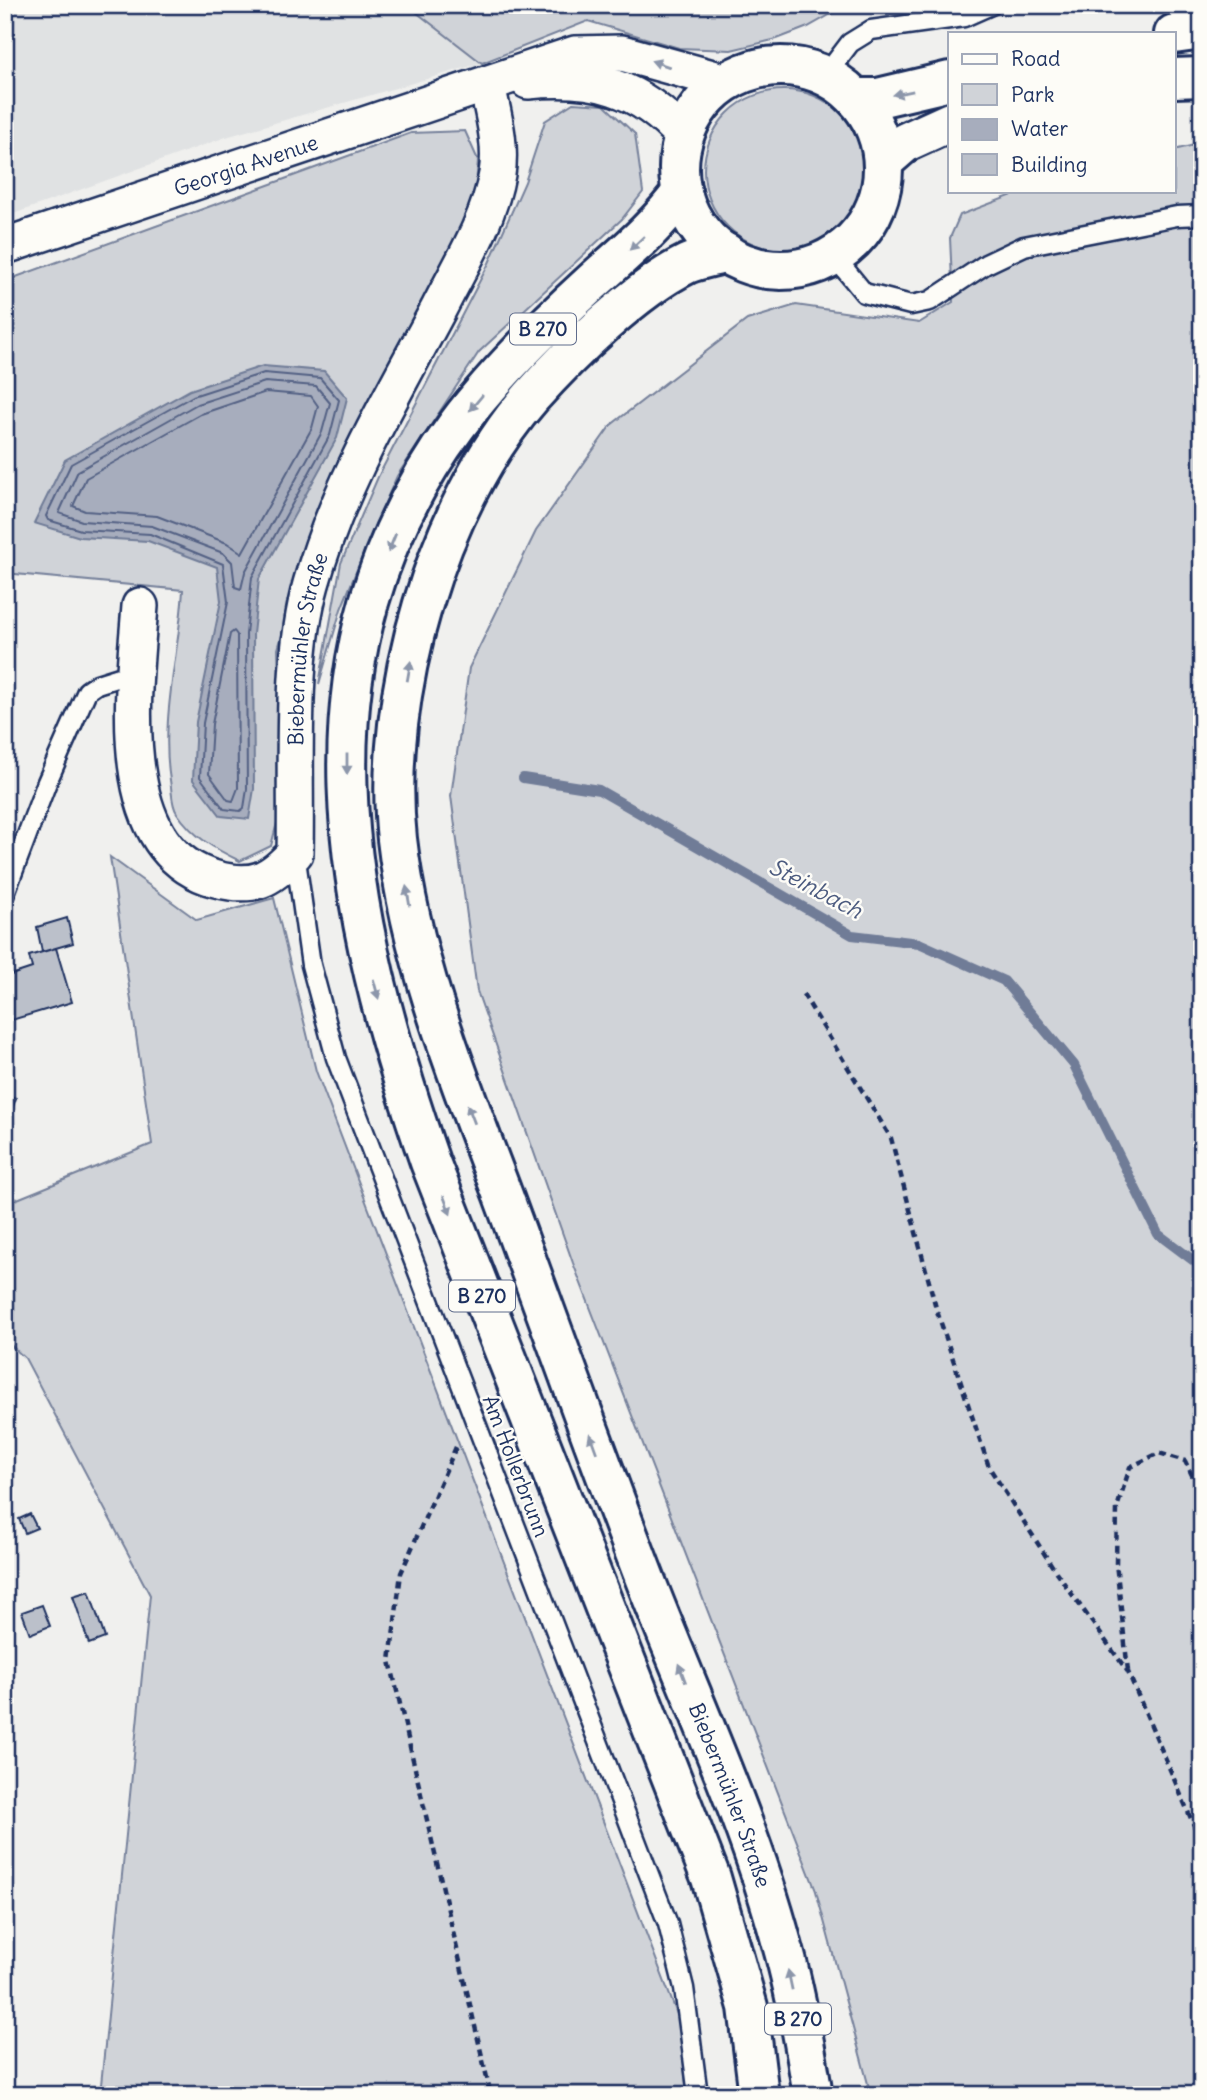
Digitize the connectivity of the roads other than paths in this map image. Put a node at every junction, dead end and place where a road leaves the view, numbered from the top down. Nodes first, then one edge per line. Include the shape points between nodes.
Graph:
1 (991, 5) edge
2 (1202, 30) edge
3 (1176, 34) edge
4 (825, 76) junction
5 (948, 81) edge
6 (727, 82) junction
7 (487, 85) junction
8 (856, 98) junction
9 (948, 123) edge
10 (684, 137) junction
11 (883, 162) junction
12 (682, 192) junction
13 (1202, 215) edge
14 (5, 246) edge
15 (726, 253) junction
16 (834, 256) junction
17 (141, 606) dead end
18 (135, 672) junction
19 (295, 853) junction
20 (5, 893) edge
21 (698, 2095) edge
22 (759, 2095) edge
23 (813, 2095) edge

1 - 4 lane via 964,17 871,30 850,43
2 - 3 main road
4 - 6 main road via 775,66
4 - 8 main road
5 -> 8 main road via 878,98
6 -> 7 street, Georgia Avenue via 622,53 598,52 553,60
6 - 10 main road via 701,106
7 - 10 street, Georgia Avenue via 589,80 615,87 659,111
7 - 14 street, Georgia Avenue
7 - 19 street, Biebermühler Straße via 498,146 497,173 486,210 359,461 310,584 298,672
8 - 11 main road via 878,134
9 - 11 main road via 906,142
10 - 12 main road
11 - 16 main road via 882,184 866,225
12 - 15 main road via 698,227
12 -> 22 main road, B 270 via 652,228 527,344 457,425 421,481 386,559 363,627 352,677 347,786 362,926 404,1088 711,1878 748,2007
13 - 16 lane via 1024,246 986,264 930,301 911,305 864,293
15 - 16 main road via 768,270 791,270
23 -> 15 main road, Biebermühler Straße / B 270 via 782,1944 744,1829 617,1507 466,1101 412,920 397,837 397,758 415,634 456,514 479,469 509,422 579,348 666,276 692,261
17 - 18 street
18 - 19 street via 136,766 147,815 162,841 181,862 232,884 255,883 277,873
18 - 20 lane via 88,691
19 - 21 lane, Am Hollerbrunn via 311,965 336,1058 668,1924 684,1988

